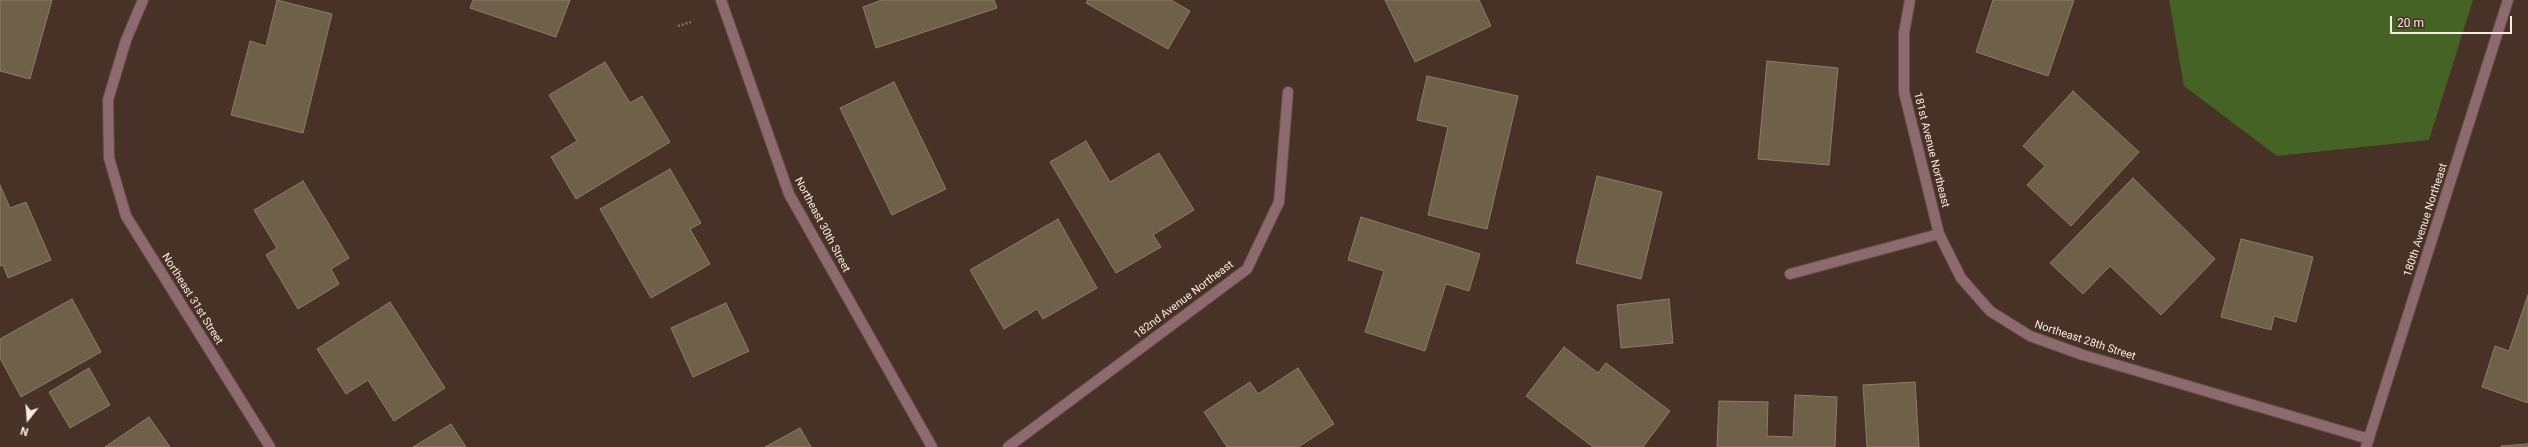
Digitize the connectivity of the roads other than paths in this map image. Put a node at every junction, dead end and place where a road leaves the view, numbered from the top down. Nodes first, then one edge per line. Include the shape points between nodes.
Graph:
1 (143, 0) edge
2 (721, 0) edge
3 (1910, 0) edge
4 (2508, 0) edge
5 (1288, 92) dead end
6 (1939, 234) junction
7 (1790, 274) dead end
8 (2368, 443) edge
9 (270, 447) edge
10 (932, 447) edge
11 (1008, 447) edge

1 - 9 street, Northeast 31st Street via 126,40 108,100 109,158 126,216
2 - 10 street, Northeast 30th Street via 789,194
3 - 6 street, 181st Avenue Northeast via 1904,33 1904,92
4 - 8 street, 180th Avenue Northeast
5 - 11 street, 182nd Avenue Northeast via 1279,202 1248,269
6 - 7 street
6 - 8 street, Northeast 28th Street via 1961,278 1990,311 2030,336 2083,355

